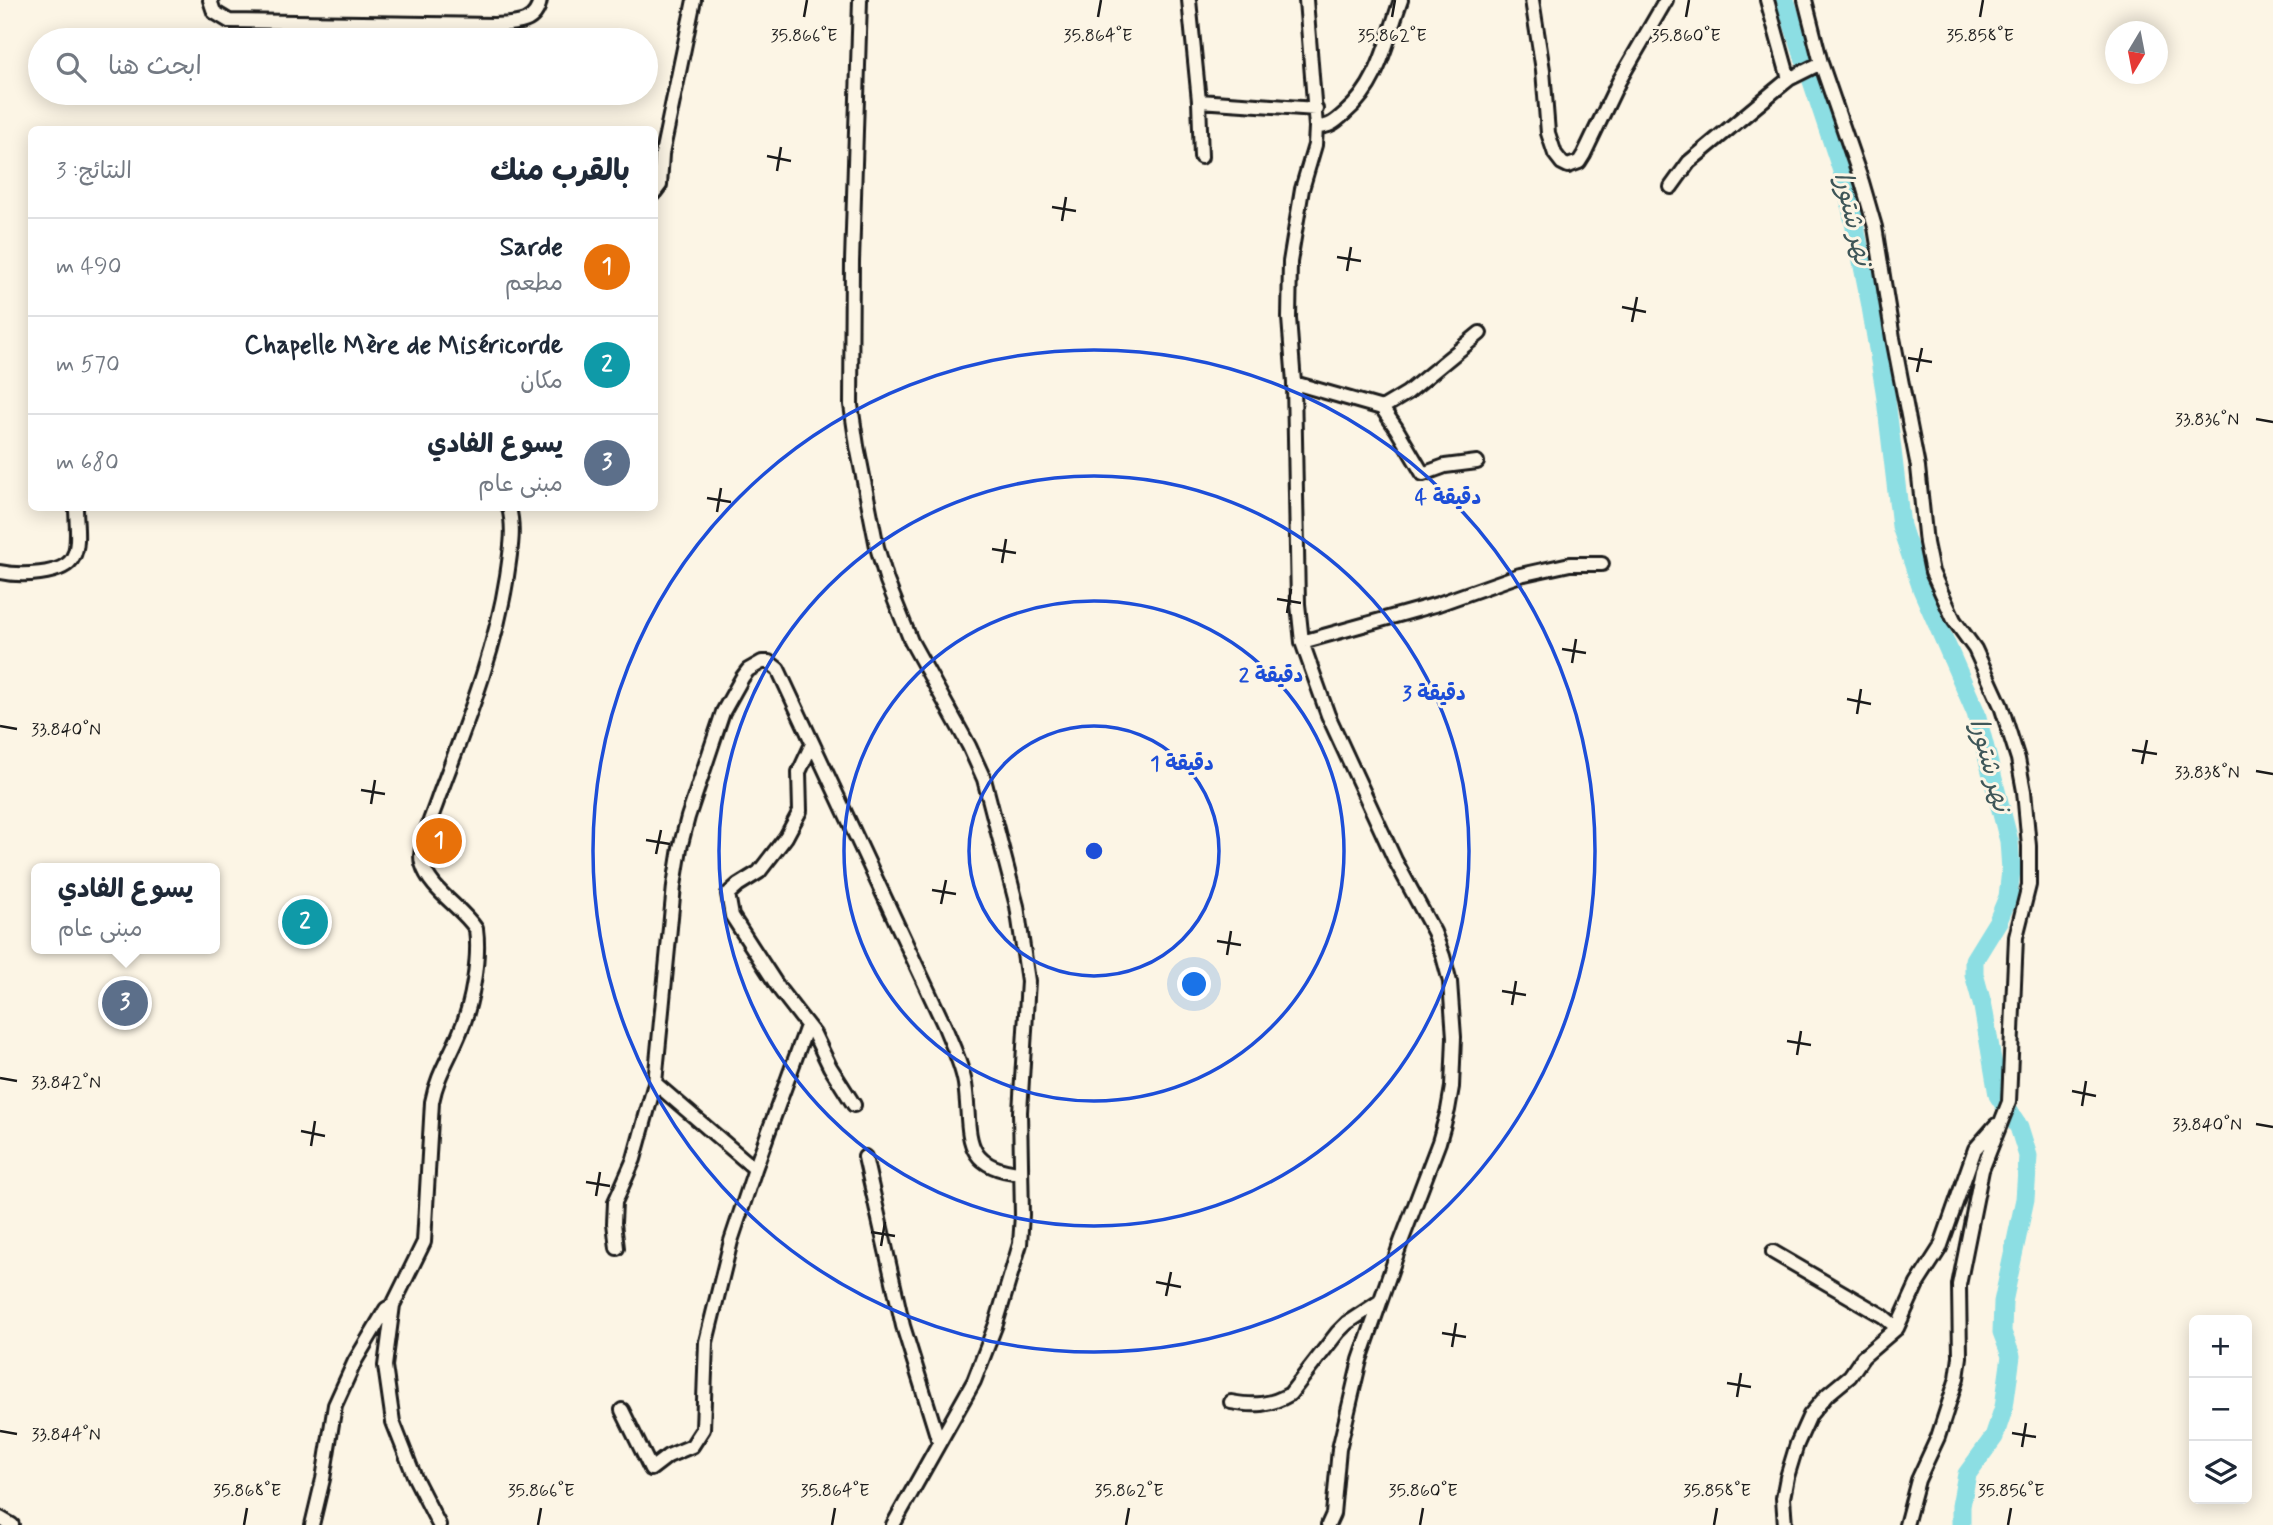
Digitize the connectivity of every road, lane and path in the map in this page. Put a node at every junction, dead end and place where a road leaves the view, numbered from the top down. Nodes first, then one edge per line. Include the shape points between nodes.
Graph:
1 (210, 0) edge
2 (540, 0) edge
3 (694, 0) edge
4 (860, 0) edge
5 (1189, 0) edge
6 (1306, 0) edge
7 (1401, 0) edge
8 (1532, 0) edge
9 (1666, 0) edge
10 (1767, 0) edge
11 (1805, 0) edge
12 (1817, 65) junction
13 (1795, 76) junction
14 (1199, 101) junction
15 (1316, 108) junction
16 (1316, 127) junction
17 (1201, 157) dead end
18 (1671, 187) dead end
19 (658, 188) edge
20 (1480, 333) dead end
21 (1294, 383) junction
22 (1382, 408) junction
23 (1477, 462) dead end
24 (76, 511) edge
25 (509, 511) edge
26 (1602, 564) dead end
27 (0, 572) edge
28 (1302, 642) junction
29 (812, 744) junction
30 (807, 1026) junction
31 (655, 1083) junction
32 (854, 1105) dead end
33 (2003, 1117) junction
34 (866, 1157) dead end
35 (755, 1169) junction
36 (1021, 1172) junction
37 (617, 1248) dead end
38 (1773, 1252) dead end
39 (1380, 1301) junction
40 (394, 1306) junction
41 (1897, 1328) junction
42 (1231, 1402) dead end
43 (622, 1410) dead end
44 (939, 1442) junction
45 (0, 1518) edge
46 (1333, 1521) edge
47 (12, 1525) edge
48 (312, 1525) edge
49 (439, 1525) edge
50 (893, 1525) edge
51 (1785, 1525) edge
52 (1906, 1525) edge

1 - 2 street via 214,12 229,21 494,25 528,21 535,16
3 - 19 street
4 - 36 street via 851,405 887,581 911,641 984,779 1017,906 1028,988
5 - 14 street
6 - 15 street
7 - 16 street via 1369,86 1329,127
8 - 9 street via 1548,133 1555,154 1568,166 1584,154 1619,80
10 - 13 street
11 - 12 street
12 - 13 street
12 - 33 street via 1862,181 1878,239 1932,572 2001,706 2024,791 2029,885 2016,937 2009,1102
13 - 18 street via 1689,162
14 - 15 street
14 - 17 street
15 - 16 street
16 - 21 street via 1290,262
20 - 22 street
21 - 22 street
21 - 28 street
22 - 23 street via 1423,474
24 - 27 street via 76,548 67,565 20,575
25 - 40 street via 512,537 497,628 421,857 433,883 476,929 477,950 467,1014 436,1081 432,1102 424,1242
26 - 28 street via 1570,564 1520,575 1438,604
28 - 39 street via 1328,715 1434,932 1452,1001 1454,1063 1448,1110
29 - 30 street via 799,772 800,811 786,837 759,872 728,894 732,916
29 - 31 street via 778,669 769,662 755,665 723,712 680,848
29 - 36 street via 959,1060 968,1138 989,1165
30 - 32 street
30 - 35 street
31 - 35 street
31 - 37 street via 637,1149 615,1202
33 - 41 street via 1975,1149 1940,1248
33 - 52 street via 1982,1170 1959,1285 1957,1378
34 - 44 street via 903,1326
35 - 43 street via 706,1342 703,1429 692,1446 652,1469
36 - 44 street via 1020,1244 996,1324 974,1381
38 - 41 street
39 - 42 street via 1338,1332 1290,1394 1264,1404
39 - 46 street via 1348,1405
40 - 48 street via 386,1309 355,1361 335,1405
40 - 49 street via 385,1366 393,1422
41 - 51 street via 1863,1357 1810,1415 1787,1477
44 - 50 street
45 - 47 street

